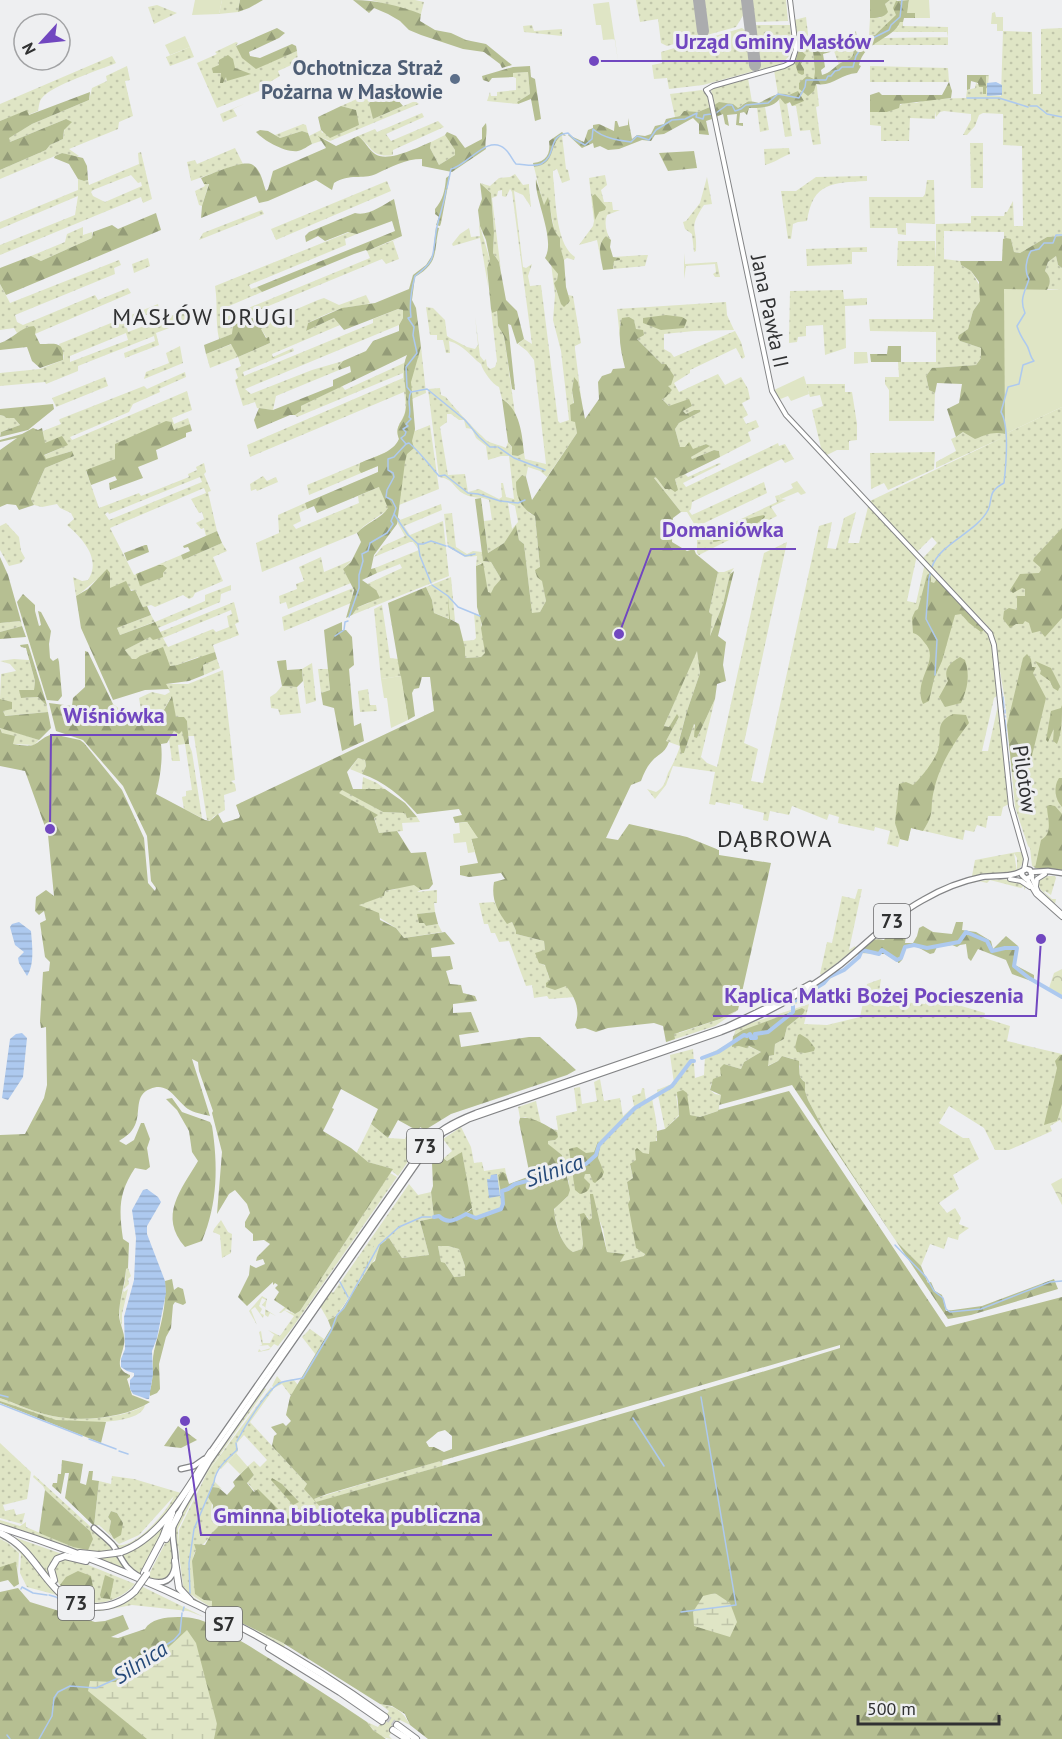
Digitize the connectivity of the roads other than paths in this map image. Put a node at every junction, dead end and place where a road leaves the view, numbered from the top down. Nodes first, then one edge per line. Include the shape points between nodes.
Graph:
1 (790, 0) edge
2 (989, 630) joint
3 (1028, 874) junction
4 (1045, 874) junction
5 (1062, 875) edge
6 (1010, 879) junction
7 (974, 880) junction
8 (1032, 890) junction
9 (1038, 892) junction
10 (1062, 916) edge
11 (825, 975) junction
12 (736, 1024) junction
13 (211, 1452) junction
14 (181, 1469) dead end
15 (179, 1499) junction
16 (179, 1514) junction
17 (94, 1528) dead end
18 (0, 1530) edge
19 (55, 1546) junction
20 (86, 1561) junction
21 (175, 1561) junction
22 (146, 1573) junction
23 (134, 1590) junction
24 (208, 1612) junction
25 (406, 1739) edge
26 (416, 1739) edge

1 - 2 main road, Jana Pawła II via 796,49 792,62 706,90 772,391 786,415
2 - 3 main road, Pilotów via 1003,709 1011,806 1027,852
3 - 4 main road, 73
3 - 5 main road, 73 via 1048,871
3 - 6 main road, 73
3 - 7 main road, 73
3 - 8 main road
3 - 9 main road
4 - 5 main road, 73
4 - 9 main road via 1036,881
6 - 7 main road, 73
6 - 8 main road
7 - 11 main road, 73 via 942,890 909,908
8 - 10 main road
9 - 10 main road
11 - 12 main road, 73
11 - 12 main road, 73 via 789,1000
12 - 13 main road, 73 via 460,1119 438,1132
12 - 16 main road, 73 via 469,1119 439,1136 208,1462
13 - 14 main road via 198,1464
13 - 15 highway, 73
15 - 19 highway, 73 via 153,1533 118,1552 87,1554
15 - 22 highway, 73
16 - 21 main road, 73 via 172,1534
16 - 22 highway, 73
17 - 21 main road via 112,1544 129,1569 150,1580 167,1580
18 - 19 highway, S7
18 - 20 highway, S7
18 - 23 highway, 73 via 24,1548 57,1590 73,1602 103,1607 120,1602
19 - 24 highway, S7
20 - 23 highway, 73 via 63,1556 52,1565 53,1579 71,1598 90,1604 105,1603
20 - 24 highway, S7 via 242,1633 383,1719 302,1662
21 - 24 highway, 73 via 182,1593
22 - 23 highway, 73, bridge
25 - 26 highway via 395,1727

